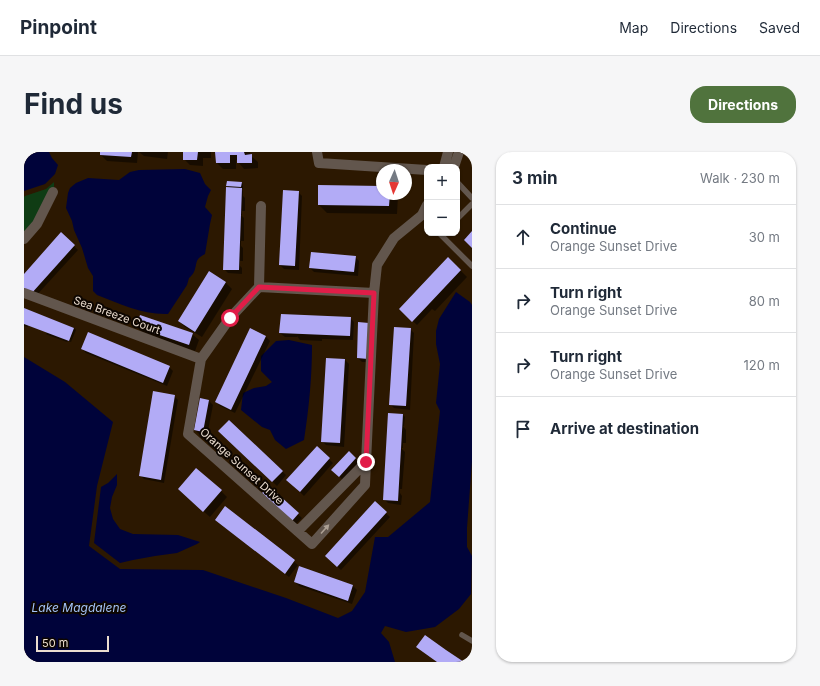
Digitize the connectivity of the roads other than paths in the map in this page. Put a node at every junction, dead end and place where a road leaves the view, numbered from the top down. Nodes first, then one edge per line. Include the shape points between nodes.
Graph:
1 (317, 152) edge
2 (448, 152) edge
3 (459, 152) edge
4 (445, 164) edge
5 (455, 164) edge
6 (424, 170) edge
7 (460, 185) edge
8 (53, 192) dead end
9 (472, 198) edge
10 (472, 204) edge
11 (261, 206) dead end
12 (460, 216) edge
13 (424, 217) edge
14 (443, 236) edge
15 (24, 239) edge
16 (472, 266) edge
17 (259, 287) junction
18 (24, 293) edge
19 (374, 293) junction
20 (201, 359) junction
21 (366, 462) junction
22 (298, 531) junction
23 (462, 635) dead end
24 (472, 642) edge

1 - 6 street via 319,163
2 - 4 street
3 - 5 street
7 - 9 lane
8 - 15 street via 36,224
10 - 12 lane
11 - 17 street
13 - 19 street, Orange Sunset Drive via 394,238 377,265
14 - 16 lane
17 - 19 street
17 - 20 street, Orange Sunset Drive via 230,318
18 - 20 street, Sea Breeze Court
19 - 21 street, Orange Sunset Drive
20 - 22 street, Orange Sunset Drive via 188,434
21 - 22 street
22 -> 21 street, Orange Sunset Drive via 312,544 365,485
23 - 24 lane

